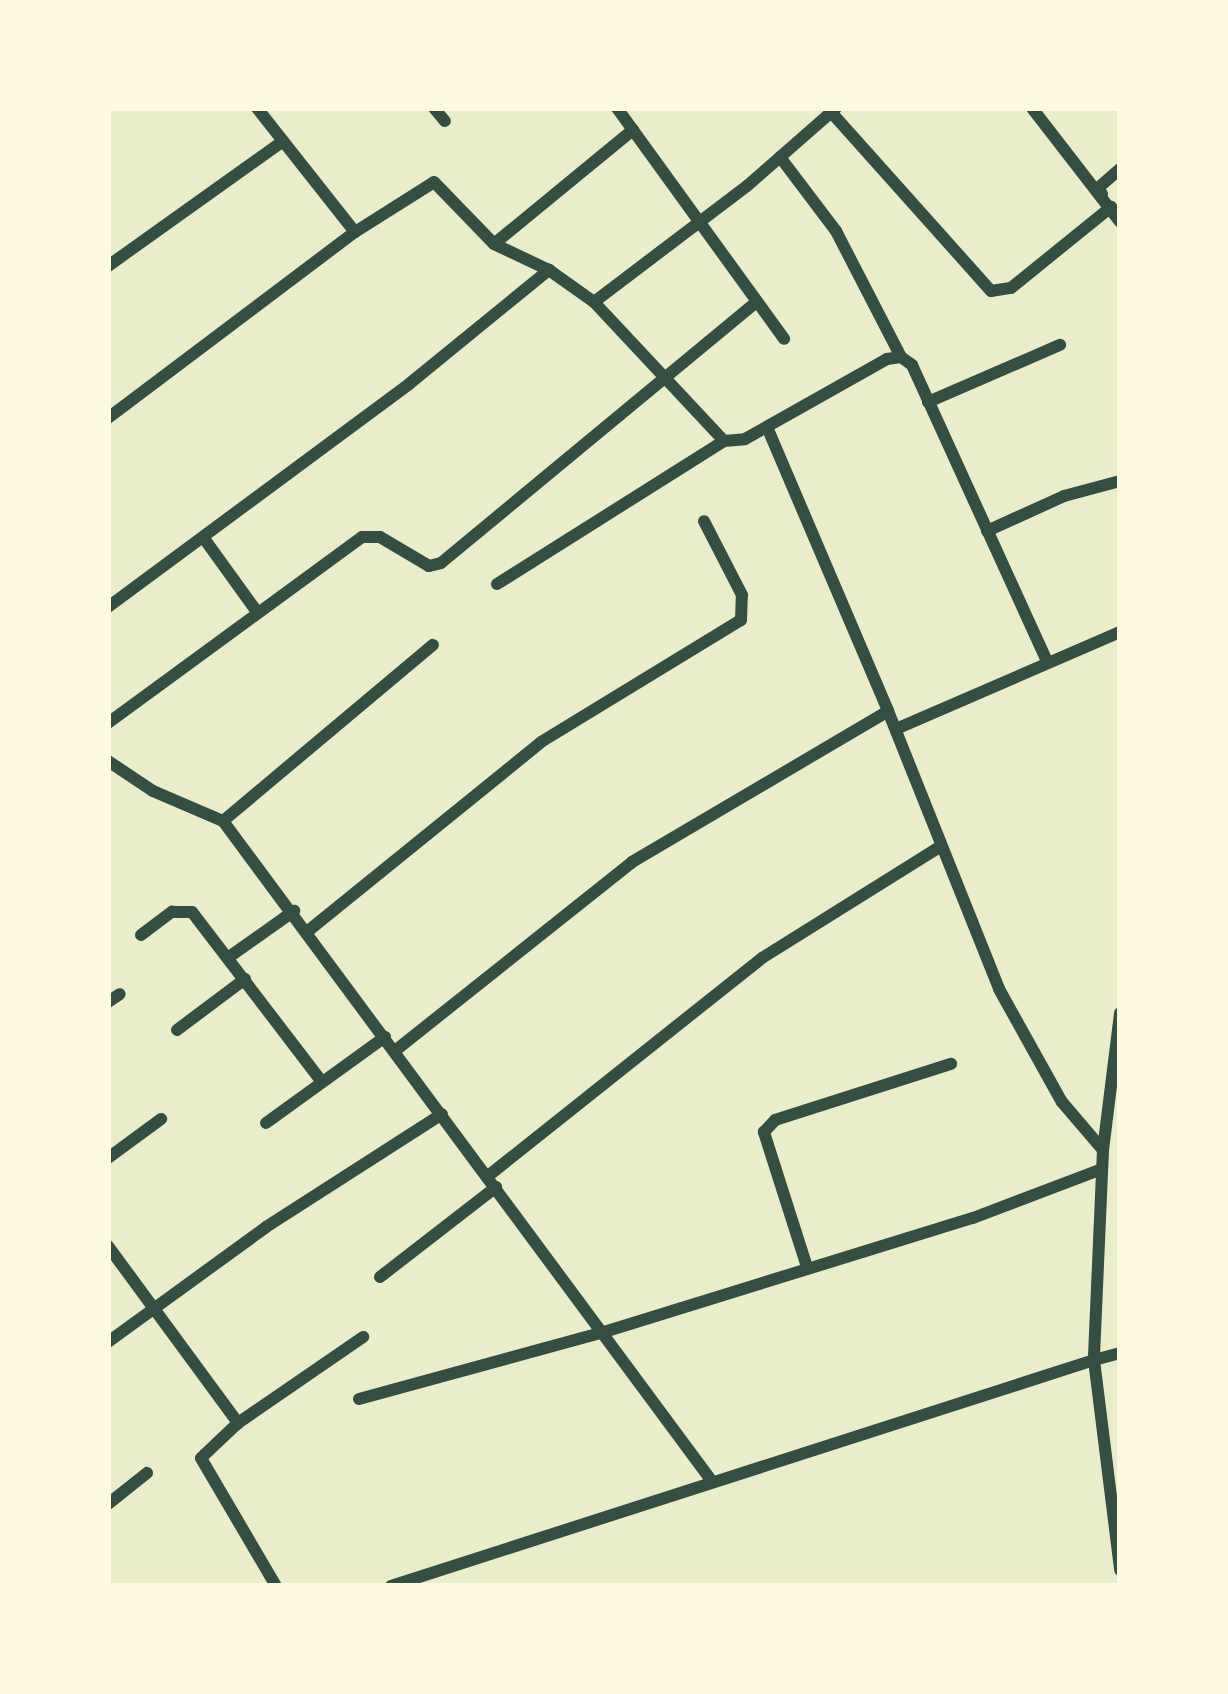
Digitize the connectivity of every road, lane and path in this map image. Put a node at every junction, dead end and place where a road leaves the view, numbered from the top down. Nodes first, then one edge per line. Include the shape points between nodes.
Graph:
1 (257, 108) edge
2 (434, 108) edge
3 (617, 108) edge
4 (1032, 108) edge
5 (834, 110) edge
6 (445, 121) dead end
7 (633, 130) junction
8 (283, 141) junction
9 (780, 157) junction
10 (1120, 169) edge
11 (1107, 201) junction
12 (699, 222) junction
13 (1120, 222) edge
14 (355, 232) junction
15 (494, 244) junction
16 (108, 266) edge
17 (549, 270) junction
18 (593, 302) junction
19 (755, 303) junction
20 (784, 339) dead end
21 (1060, 345) dead end
22 (901, 357) junction
23 (663, 379) junction
24 (928, 402) junction
25 (108, 418) edge
26 (767, 427) junction
27 (724, 440) junction
28 (1120, 481) edge
29 (704, 520) dead end
30 (987, 531) junction
31 (203, 537) junction
32 (497, 584) dead end
33 (108, 607) edge
34 (256, 612) junction
35 (1120, 632) edge
36 (433, 644) dead end
37 (1047, 661) junction
38 (888, 711) junction
39 (108, 722) edge
40 (896, 729) junction
41 (108, 761) edge
42 (224, 821) junction
43 (941, 846) junction
44 (294, 911) junction
45 (308, 931) junction
46 (141, 935) dead end
47 (229, 957) junction
48 (245, 979) junction
49 (1120, 1013) edge
50 (177, 1030) dead end
51 (385, 1037) junction
52 (396, 1050) junction
53 (951, 1064) dead end
54 (322, 1082) junction
55 (442, 1114) junction
56 (161, 1119) dead end
57 (266, 1123) dead end
58 (1103, 1150) junction
59 (108, 1158) edge
60 (1102, 1169) junction
61 (492, 1181) junction
62 (1120, 1196) edge
63 (1101, 1202) junction
64 (108, 1246) edge
65 (807, 1267) junction
66 (380, 1277) dead end
67 (152, 1305) junction
68 (604, 1332) junction
69 (363, 1337) dead end
70 (108, 1342) edge
71 (1120, 1353) edge
72 (1094, 1360) junction
73 (359, 1400) dead end
74 (238, 1423) junction
75 (148, 1472) dead end
76 (711, 1480) junction
77 (108, 1504) edge
78 (1120, 1570) edge
79 (276, 1586) edge
80 (391, 1586) edge

1 - 8 street
2 - 6 street
3 - 7 street
4 - 11 street
5 - 9 street
5 - 11 street via 992,291 1012,288
7 - 12 street
7 - 15 street
8 - 14 street
8 - 16 street
9 - 12 street
9 - 22 street via 836,231
10 - 11 street via 1098,188
11 - 13 street
12 - 18 street
12 - 19 street
14 - 15 street via 434,182
14 - 25 street
15 - 17 street
17 - 18 street
17 - 31 street
18 - 23 street
19 - 20 street
19 - 23 street
21 - 24 street
22 - 24 street
22 - 26 street
23 - 27 street
23 - 34 street via 441,563 429,566 380,537 362,537
24 - 30 street
26 - 27 street
26 - 38 street
27 - 32 street
28 - 30 street
29 - 45 street via 742,595 741,620 522,756
30 - 37 street
31 - 33 street
31 - 34 street
34 - 39 street
35 - 37 street
36 - 42 street
37 - 40 street
38 - 40 street
38 - 52 street via 632,862
40 - 43 street
41 - 42 street
42 - 44 street
43 - 58 street via 999,989 1062,1102
43 - 61 street via 762,958
44 - 45 street
44 - 47 street
45 - 51 street
46 - 47 street via 182,908
47 - 48 street
48 - 50 street
48 - 54 street
49 - 58 street
51 - 52 street
51 - 54 street
52 - 55 street
53 - 65 street via 775,1120 764,1132
54 - 57 street
55 - 61 street
55 - 67 street
56 - 59 street
58 - 60 street
60 - 63 street
60 - 65 street
61 - 66 street
61 - 68 street
62 - 63 street
63 - 72 street
64 - 67 street
65 - 68 street
67 - 70 street
67 - 74 street
68 - 73 street
68 - 76 street
69 - 74 street
71 - 72 street
72 - 76 street
72 - 78 street
74 - 79 street via 202,1458
75 - 77 street
76 - 80 street

